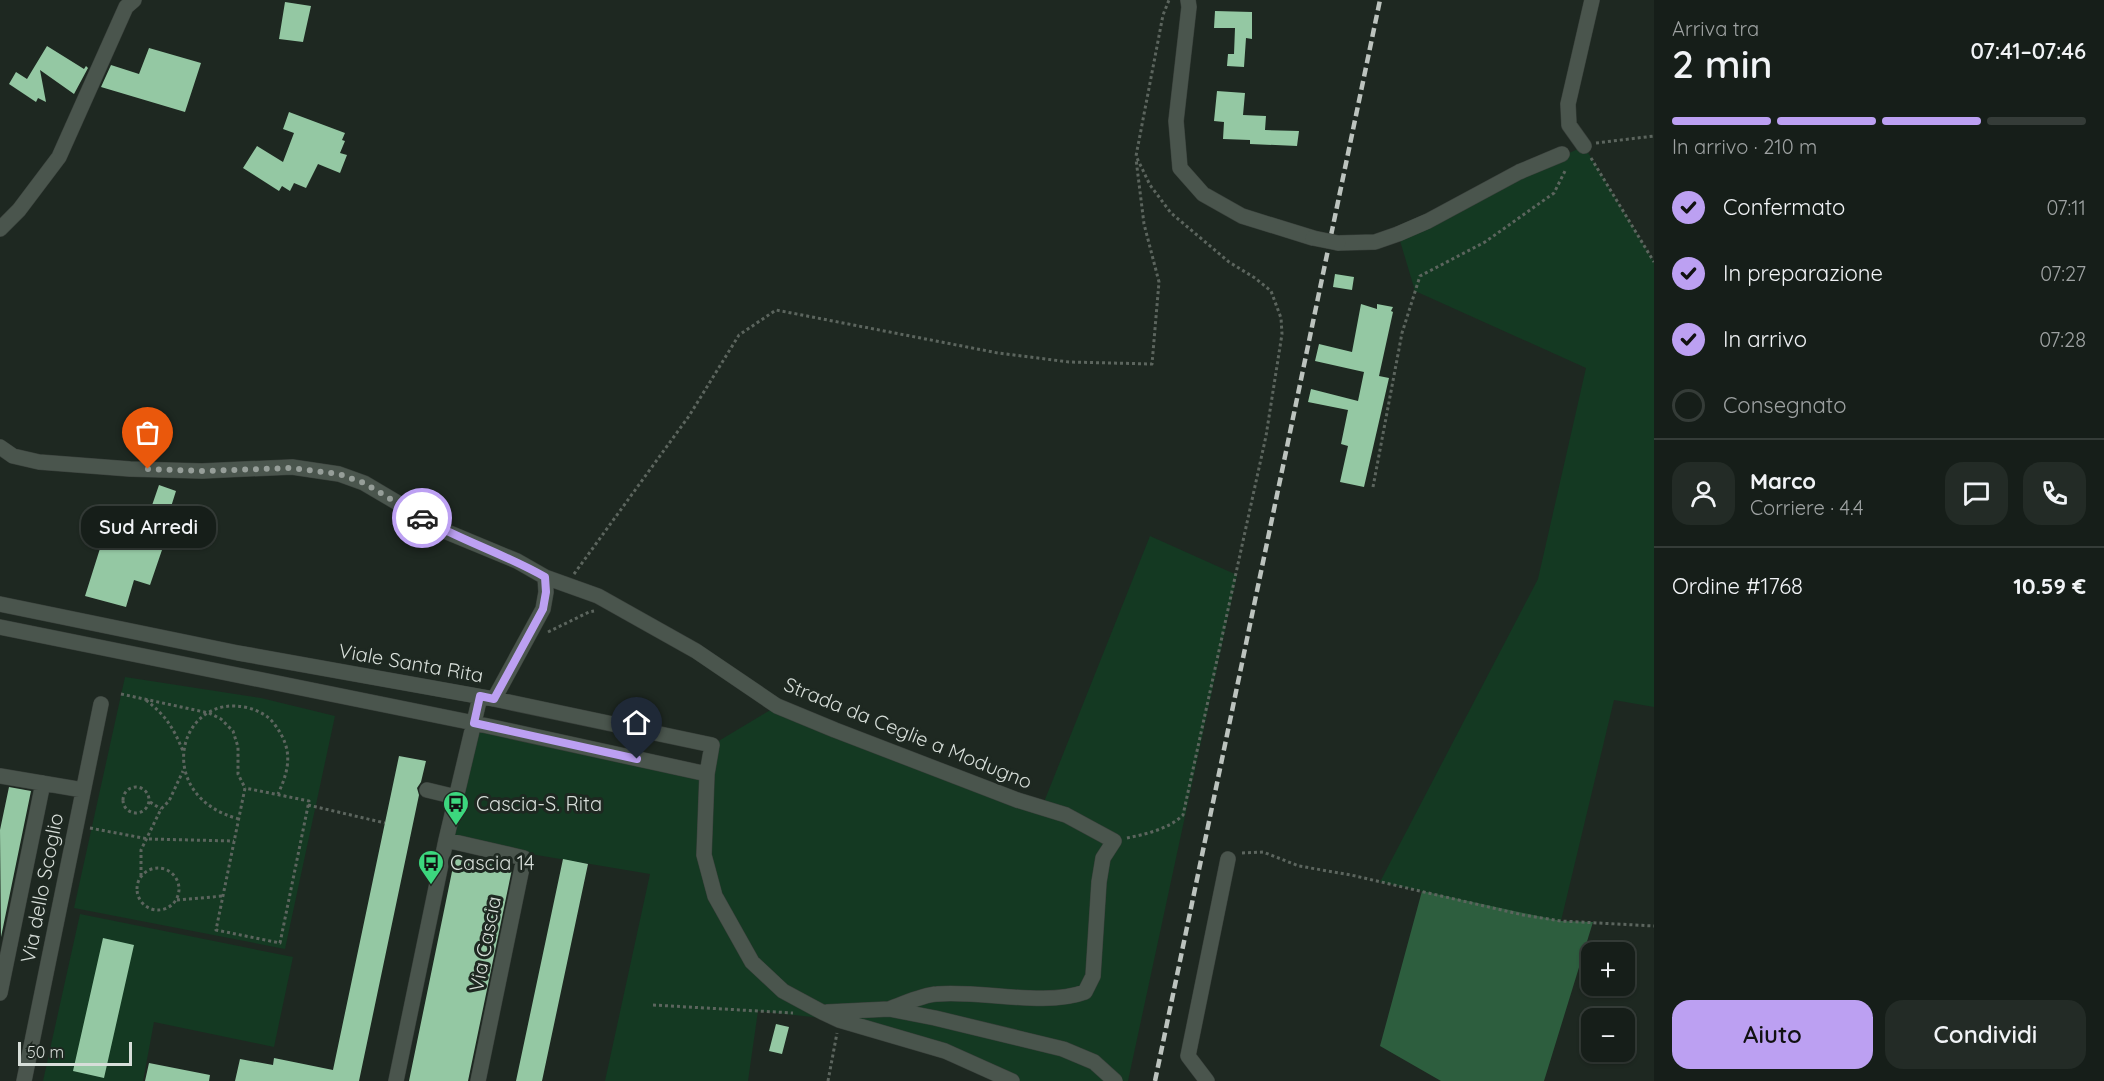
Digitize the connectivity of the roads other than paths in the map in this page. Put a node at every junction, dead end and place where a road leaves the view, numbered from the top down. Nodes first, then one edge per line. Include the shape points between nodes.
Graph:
1 (1188, 0) edge
2 (1592, 0) edge
3 (130, 3) edge
4 (1584, 146) road end
5 (1562, 154) road end
6 (0, 229) edge
7 (0, 447) edge
8 (545, 577) junction
9 (0, 604) edge
10 (0, 627) edge
11 (241, 654) junction
12 (236, 675) junction
13 (487, 698) junction
14 (101, 704) dead end
15 (474, 723) junction
16 (707, 774) junction
17 (0, 776) edge
18 (44, 783) junction
19 (83, 790) junction
20 (427, 790) dead end
21 (456, 797) junction
22 (446, 840) junction
23 (1228, 859) road end
24 (0, 993) edge
25 (889, 1010) junction
26 (822, 1012) junction
27 (24, 1081) edge
28 (396, 1081) edge
29 (478, 1081) edge
30 (1012, 1081) edge
31 (1115, 1081) edge
32 (1207, 1081) edge

1 - 5 street, bridge via 1176,121 1180,168 1203,194 1242,216 1338,243 1375,242
2 - 4 street via 1568,104 1569,125
3 - 6 street via 59,158
7 - 8 street, Strada da Ceglie a Modugno via 13,456 39,462 202,471 292,468 339,474 364,483 447,532
8 - 13 street via 543,609
8 - 25 street, Strada da Ceglie a Modugno via 620,608 696,651 777,706 1017,800 1066,815 1114,841 1103,858 1093,976 1085,992 1050,998 935,994
9 - 11 street, Viale Santa Rita
10 - 12 street
11 - 12 street
11 - 13 street, Viale Santa Rita
12 - 15 street
13 - 15 street
13 - 16 street, Viale Santa Rita via 712,745
14 - 19 street, Via dello Scoglio
15 - 16 street
15 - 21 street
16 - 26 street via 704,855 715,896 752,962 783,990
17 - 18 street
18 - 19 street
18 - 24 street
19 - 27 street, Via dello Scoglio
20 - 21 street
21 - 22 street
22 - 28 street
22 - 29 street, Via Cascia via 524,858
23 - 32 street via 1188,1056
25 - 26 street
25 - 31 street via 1063,1048 1094,1062
26 - 30 street via 945,1051

